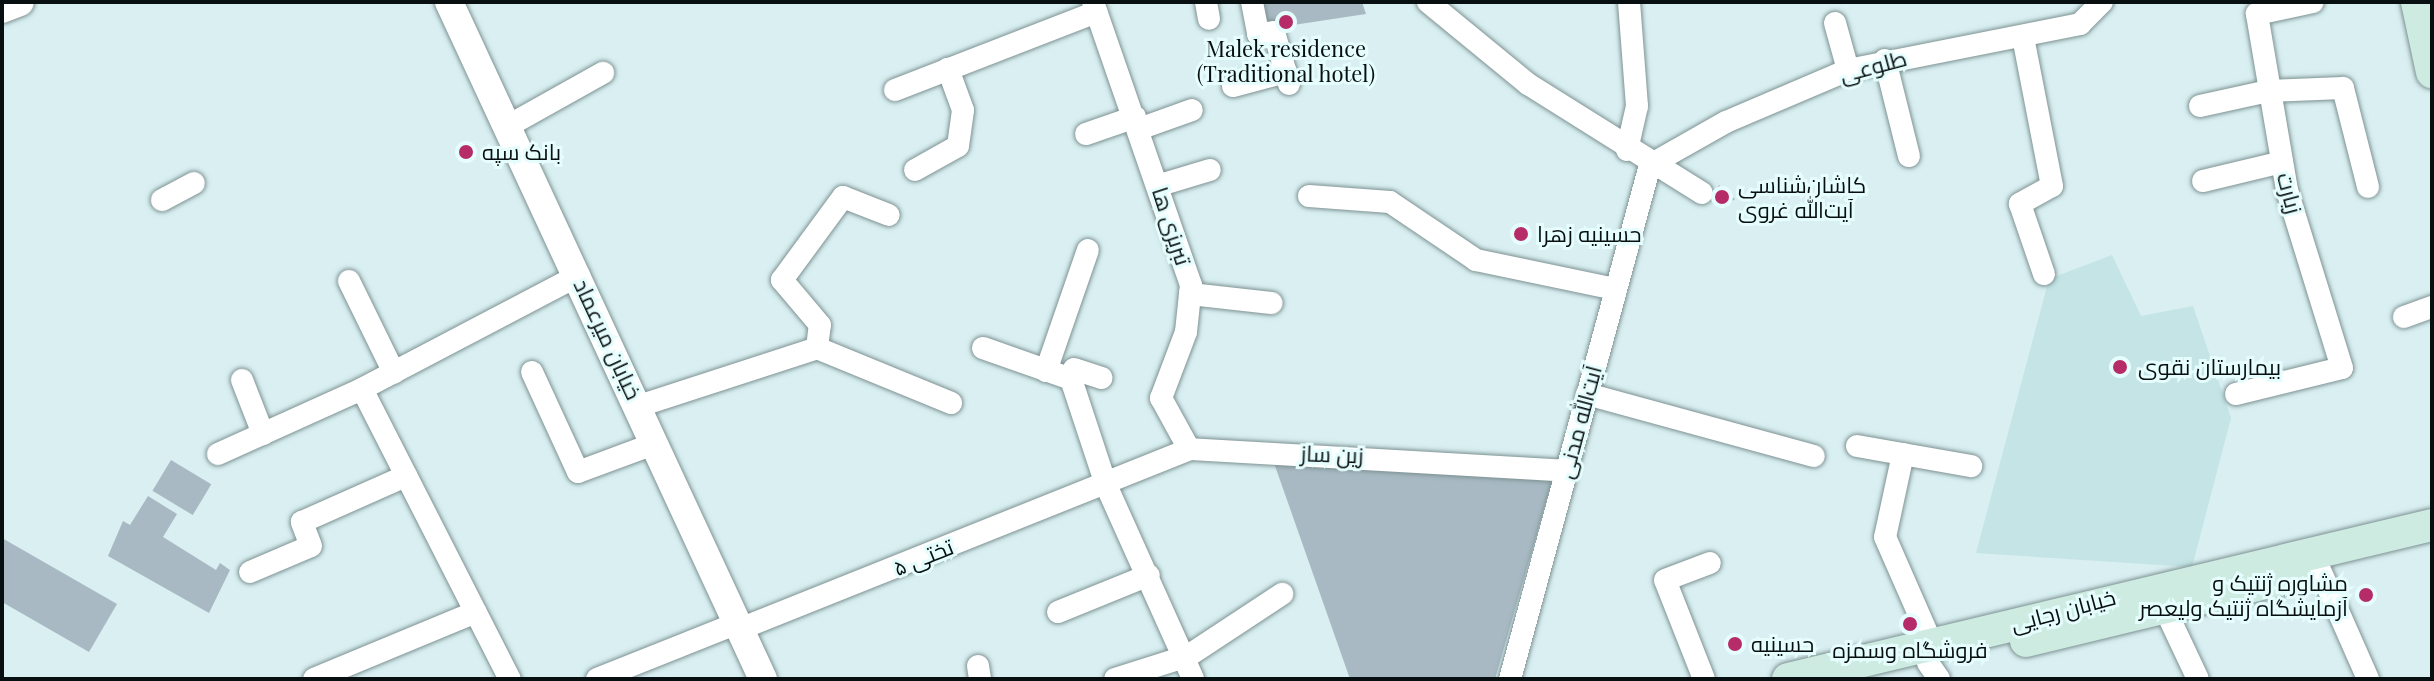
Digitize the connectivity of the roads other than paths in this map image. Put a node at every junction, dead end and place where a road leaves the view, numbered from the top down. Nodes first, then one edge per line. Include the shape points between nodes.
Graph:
1 (20, 2) edge
2 (1252, 2) edge
3 (1428, 2) edge
4 (1629, 2) edge
5 (2102, 2) edge
6 (2313, 2) edge
7 (2417, 2) edge
8 (457, 7) edge
9 (1095, 7) edge
10 (2252, 8) edge
11 (2, 9) edge
12 (1835, 23) dead end
13 (2023, 37) junction
14 (1885, 60) junction
15 (948, 69) junction
16 (1848, 70) junction
17 (2432, 72) edge
18 (603, 73) dead end
19 (1233, 86) dead end
20 (895, 90) dead end
21 (2268, 91) junction
22 (2200, 106) dead end
23 (1192, 110) dead end
24 (1137, 123) junction
25 (508, 126) junction
26 (1086, 134) dead end
27 (1627, 150) junction
28 (1909, 156) dead end
29 (2282, 162) junction
30 (1650, 165) junction
31 (915, 170) dead end
32 (1210, 170) dead end
33 (2203, 181) dead end
34 (194, 183) dead end
35 (1160, 185) junction
36 (2368, 187) dead end
37 (1702, 193) dead end
38 (1309, 196) dead end
39 (162, 200) dead end
40 (889, 215) dead end
41 (1088, 250) dead end
42 (2044, 274) dead end
43 (579, 275) junction
44 (349, 281) dead end
45 (1615, 289) junction
46 (1190, 294) junction
47 (1272, 303) dead end
48 (2432, 307) edge
49 (2404, 317) dead end
50 (817, 348) junction
51 (983, 348) dead end
52 (1046, 371) junction
53 (532, 372) dead end
54 (394, 373) junction
55 (1102, 378) dead end
56 (1071, 379) junction
57 (242, 380) dead end
58 (362, 389) junction
59 (1587, 394) junction
60 (2236, 394) dead end
61 (951, 403) dead end
62 (639, 406) junction
63 (263, 434) junction
64 (656, 443) junction
65 (1857, 446) dead end
66 (1189, 449) junction
67 (218, 454) dead end
68 (1903, 454) junction
69 (1814, 456) dead end
70 (1971, 466) dead end
71 (1566, 471) junction
72 (406, 476) junction
73 (1106, 485) junction
74 (2432, 525) edge
75 (2432, 545) edge
76 (1710, 563) dead end
77 (2320, 570) junction
78 (250, 572) dead end
79 (1149, 575) junction
80 (1282, 594) dead end
81 (2119, 608) junction
82 (2165, 609) junction
83 (476, 612) junction
84 (1058, 612) dead end
85 (739, 626) junction
86 (1188, 656) junction
87 (1933, 662) edge
88 (314, 679) edge
89 (510, 679) edge
90 (597, 679) edge
91 (763, 679) edge
92 (1115, 679) edge
93 (1193, 679) edge
94 (1510, 679) edge
95 (1704, 679) edge
96 (1788, 679) edge
97 (1863, 679) edge
98 (2198, 679) edge
99 (2368, 679) edge

1 - 11 street
2 - 19 street via 1256,29 1274,32 1287,78
3 - 27 street via 1528,84
4 - 27 street via 1637,106
5 - 13 street, طلوعی via 2080,24
6 - 10 street
7 - 17 main road
8 - 25 street, خیابان میرعماد
9 - 15 street
9 - 24 street, تبریزی ها
10 - 21 street, زیارت
12 - 16 street
13 - 14 street, طلوعی
13 - 42 street via 2052,186 2020,204
14 - 16 street, طلوعی
14 - 28 street
15 - 20 street
15 - 31 street via 963,110 958,146
16 - 30 street, طلوعی via 1726,122
18 - 25 street
21 - 22 street
21 - 29 street, زیارت
21 - 36 street via 2343,88
23 - 24 street
24 - 26 street
24 - 35 street, تبریزی ها
25 - 43 street, خیابان میرعماد
27 - 30 street
29 - 33 street
29 - 60 street, زیارت via 2342,368
30 - 37 street
30 - 45 street, آیت‌الله مدنی
32 - 35 street
34 - 39 street
35 - 46 street, تبریزی ها
38 - 45 street via 1390,202 1476,260
40 - 50 street via 843,197 782,280 820,325
41 - 52 street
43 - 54 street
43 - 62 street, خیابان میرعماد
44 - 54 street
45 - 59 street, آیت‌الله مدنی
46 - 47 street
46 - 66 street, تبریزی ها via 1186,332 1161,398
48 - 49 street
50 - 61 street
50 - 62 street
51 - 52 street
52 - 56 street
53 - 64 street via 578,472
54 - 58 street
55 - 56 street via 1074,369
56 - 73 street
57 - 63 street
58 - 63 street
58 - 72 street
59 - 69 street
59 - 71 street, آیت‌الله مدنی
62 - 64 street, خیابان میرعماد
63 - 67 street
64 - 85 street, خیابان میرعماد
65 - 68 street
66 - 71 street, زین ساز
66 - 73 street, زین ساز
68 - 70 street
68 - 87 street via 1885,537
71 - 94 street, آیت‌الله مدنی
72 - 78 street via 302,522 311,546
72 - 83 street
73 - 79 street
73 - 85 street, تختی ۵
74 - 81 main road, خیابان رجایی
75 - 77 main road, خیابان رجایی
76 - 95 street via 1665,580
77 - 82 main road, خیابان رجایی
77 - 99 street
79 - 84 street
79 - 86 street
80 - 86 street
81 - 82 main road, خیابان رجایی
81 - 87 main road, خیابان رجایی
82 - 98 street
83 - 88 street
83 - 89 street
85 - 90 street, تختی ۵
85 - 91 street, خیابان میرعماد
86 - 92 street
86 - 93 street
87 - 96 main road, خیابان رجایی
87 - 97 main road, خیابان رجایی

